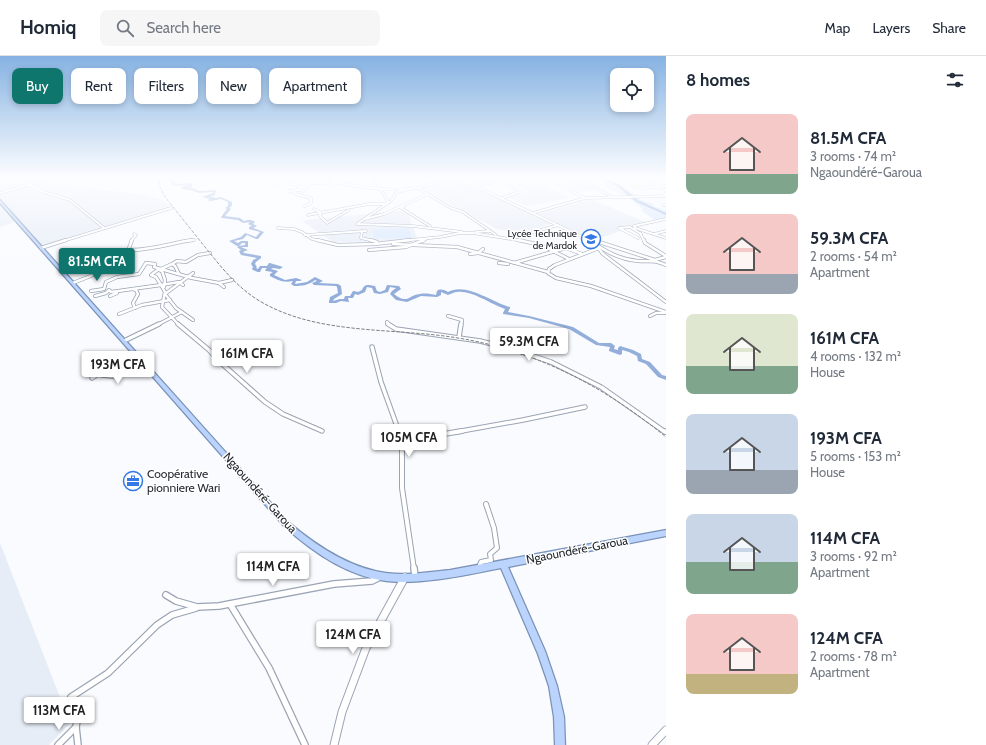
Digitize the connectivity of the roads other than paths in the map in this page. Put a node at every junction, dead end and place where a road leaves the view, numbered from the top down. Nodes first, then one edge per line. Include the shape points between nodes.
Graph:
1 (6, 208) edge
2 (80, 208) edge
3 (171, 208) dead end
4 (355, 208) edge
5 (379, 208) edge
6 (396, 208) edge
7 (401, 208) edge
8 (455, 208) edge
9 (522, 208) edge
10 (551, 208) edge
11 (314, 209) dead end
12 (350, 209) junction
13 (321, 213) junction
14 (532, 213) junction
15 (308, 214) dead end
16 (666, 219) edge
17 (364, 220) junction
18 (660, 220) junction
19 (666, 224) edge
20 (558, 225) junction
21 (104, 228) junction
22 (278, 228) dead end
23 (635, 228) junction
24 (489, 230) junction
25 (362, 231) junction
26 (366, 231) dead end
27 (456, 231) junction
28 (666, 231) edge
29 (467, 233) junction
30 (134, 234) dead end
31 (641, 234) junction
32 (654, 234) junction
33 (305, 235) junction
34 (497, 236) junction
35 (584, 237) junction
36 (427, 238) junction
37 (510, 238) junction
38 (638, 238) dead end
39 (666, 238) edge
40 (194, 240) dead end
41 (381, 243) junction
42 (385, 243) junction
43 (412, 246) junction
44 (372, 247) dead end
45 (41, 248) junction
46 (598, 248) junction
47 (482, 249) dead end
48 (131, 250) junction
49 (369, 250) dead end
50 (378, 250) junction
51 (554, 251) junction
52 (210, 253) dead end
53 (478, 253) junction
54 (470, 254) dead end
55 (582, 254) junction
56 (666, 256) edge
57 (569, 259) junction
58 (655, 260) junction
59 (499, 263) dead end
60 (90, 264) junction
61 (172, 264) junction
62 (513, 264) junction
63 (666, 265) edge
64 (160, 269) junction
65 (548, 272) junction
66 (64, 273) junction
67 (179, 274) junction
68 (185, 276) junction
69 (189, 277) junction
70 (232, 280) dead end
71 (73, 283) junction
72 (219, 283) junction
73 (181, 284) junction
74 (163, 285) junction
75 (224, 287) dead end
76 (133, 289) junction
77 (91, 291) dead end
78 (118, 293) junction
79 (165, 294) junction
80 (95, 296) dead end
81 (110, 296) dead end
82 (170, 300) junction
83 (162, 301) junction
84 (666, 302) edge
85 (134, 308) junction
86 (182, 312) junction
87 (666, 312) edge
88 (119, 314) dead end
89 (448, 316) dead end
90 (650, 316) dead end
91 (171, 318) junction
92 (193, 320) dead end
93 (388, 322) dead end
94 (459, 337) junction
95 (124, 341) junction
96 (372, 347) dead end
97 (140, 360) junction
98 (92, 378) dead end
99 (585, 406) dead end
100 (322, 431) dead end
101 (666, 432) edge
102 (402, 441) junction
103 (486, 504) dead end
104 (666, 533) edge
105 (503, 564) junction
106 (479, 569) junction
107 (381, 576) junction
108 (404, 577) junction
109 (415, 577) junction
110 (166, 595) dead end
111 (230, 604) junction
112 (197, 607) junction
113 (76, 727) junction
114 (666, 730) edge
115 (58, 745) edge
116 (78, 745) edge
117 (305, 745) edge
118 (334, 745) edge
119 (560, 745) edge
120 (652, 745) edge

1 - 45 highway, Ngaoundéré-Garoua
2 - 21 street
3 - 21 street
4 - 12 street
5 - 17 street
6 - 17 street
7 - 27 street via 429,226
8 - 24 street
9 - 14 street
10 - 14 street
11 - 13 street
12 - 13 street
12 - 13 street via 327,223 320,216
13 - 15 street
14 - 20 street
16 - 18 street
17 - 27 street via 357,224
18 - 19 street
18 - 23 street via 634,226
20 - 35 street
20 - 37 street
21 - 45 street
22 - 33 street via 290,228
23 - 31 street
23 - 32 street
24 - 29 street
24 - 34 street
25 - 26 street
25 - 33 street
25 - 42 street via 361,238
27 - 29 street
28 - 32 street
29 - 34 street
29 - 36 street
30 - 48 street via 136,235 129,248
31 - 38 street via 630,227 619,228
31 - 56 street via 645,243
32 - 39 street
33 - 41 street via 335,245
34 - 37 street
35 - 46 street
35 - 58 street
36 - 42 street
36 - 43 street
37 - 51 street via 541,245
40 - 48 street via 165,247
41 - 42 street
41 - 50 street
42 - 43 street
43 - 50 street
43 - 53 street via 457,247
44 - 50 street
45 - 66 highway, Ngaoundéré-Garoua
46 - 55 street
46 - 58 street via 628,259
46 - 84 street via 602,254
47 - 53 street
48 - 60 street
49 - 50 street
51 - 55 street via 568,248
51 - 57 street
51 - 62 street
52 - 61 street via 195,256 186,262 177,260
53 - 54 street
53 - 62 street
55 - 57 street
56 - 58 street
57 - 65 street via 551,267
58 - 63 street
59 - 62 street
60 - 66 street
60 - 71 street via 95,270 94,276
61 - 64 street
61 - 67 street
62 - 65 street
64 - 67 street
64 - 74 street
64 - 74 street via 151,275
64 - 77 street via 154,267 155,264 146,263 141,273 117,274 106,282 104,288
65 - 87 street via 556,278 591,286
66 - 71 highway, Ngaoundéré-Garoua
67 - 68 street
68 - 69 street
68 - 69 street via 193,272
69 - 72 street
69 - 73 street
70 - 72 street
71 - 95 highway, Ngaoundéré-Garoua
72 - 75 street
73 - 74 street
73 - 79 street
74 - 76 street
74 - 79 street
76 - 78 street
76 - 85 street via 138,294
78 - 80 street via 109,290
78 - 81 street
79 - 82 street
79 - 83 street
82 - 83 street
82 - 86 street
83 - 85 street
83 - 91 street via 162,307
85 - 88 street
86 - 91 street
86 - 92 street
87 - 90 street
89 - 94 street via 462,320
91 - 95 street
91 - 100 street via 273,408
93 - 94 street via 396,329
94 - 101 street via 525,353 569,371 616,396
95 - 97 highway, Ngaoundéré-Garoua
96 - 102 street via 381,382
97 - 98 street via 121,376 98,374
97 - 107 highway, Ngaoundéré-Garoua via 298,535 341,561
99 - 102 street via 562,413
102 - 109 street via 402,488
103 - 106 street via 497,548 490,554 491,560 481,562
104 - 105 highway, Ngaoundéré-Garoua
105 - 106 highway, Ngaoundéré-Garoua
105 - 119 highway via 553,686 559,717
106 - 109 highway, Ngaoundéré-Garoua
107 - 108 highway, Ngaoundéré-Garoua
107 - 111 street via 372,581 334,584
108 - 109 highway, Ngaoundéré-Garoua
108 - 118 street via 366,648 342,712
110 - 112 street
111 - 112 street
111 - 117 street via 269,668
112 - 113 street via 172,614 157,625 108,673 71,697 79,709
113 - 115 street
113 - 116 street
114 - 120 street

